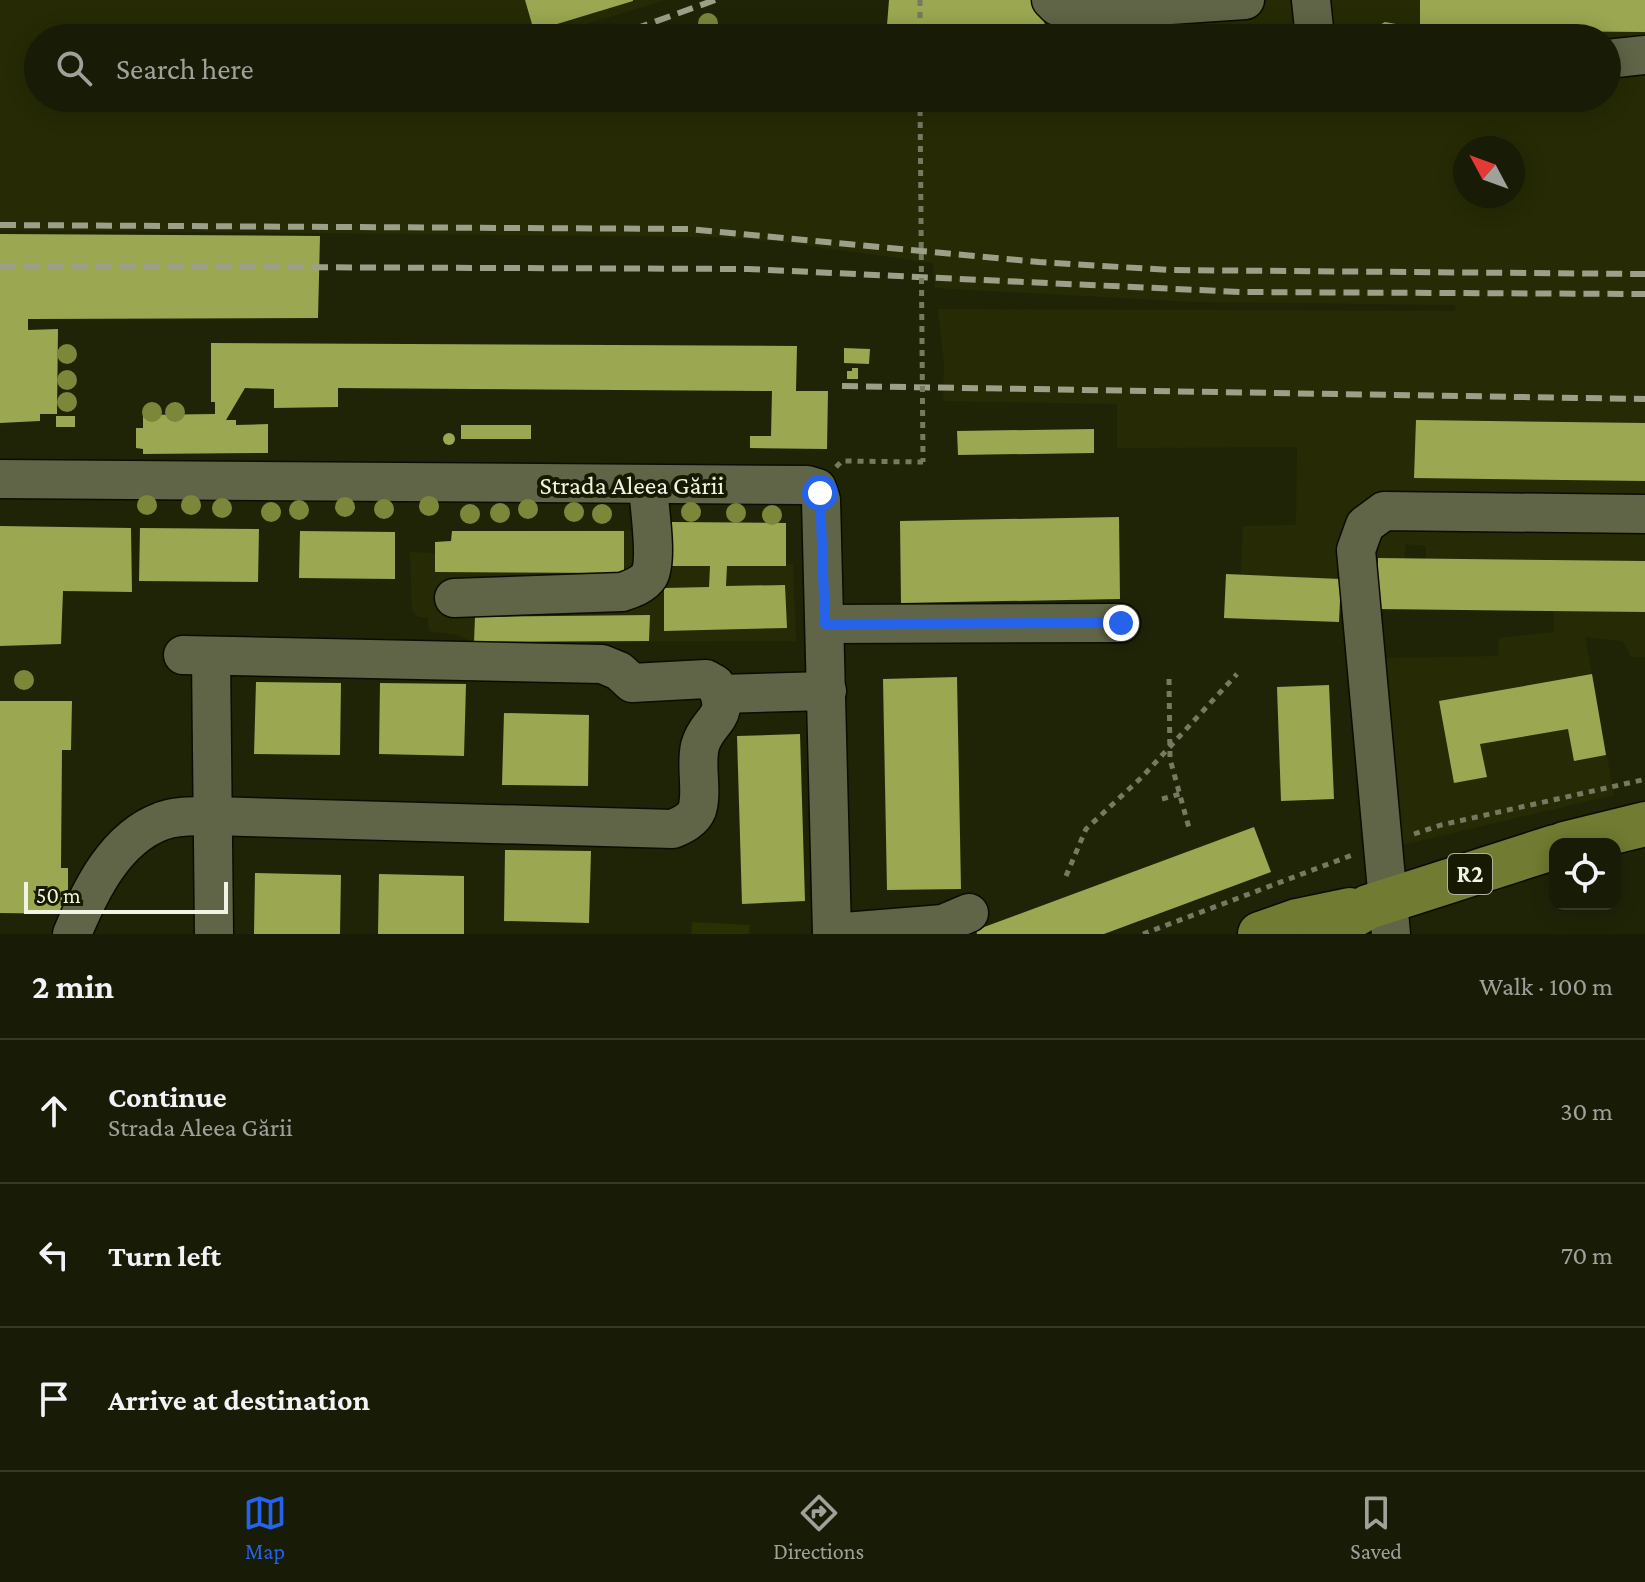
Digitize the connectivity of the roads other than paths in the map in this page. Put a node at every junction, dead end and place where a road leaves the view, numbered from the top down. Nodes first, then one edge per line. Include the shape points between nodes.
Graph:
1 (1051, 0) edge
2 (1245, 0) edge
3 (1311, 0) edge
4 (1314, 24) edge
5 (1645, 55) edge
6 (1621, 58) edge
7 (0, 479) edge
8 (648, 486) junction
9 (1645, 514) edge
10 (454, 598) dead end
11 (1121, 623) dead end
12 (825, 624) junction
13 (827, 691) junction
14 (720, 694) junction
15 (211, 816) junction
16 (1645, 824) edge
17 (1588, 838) edge
18 (1549, 849) edge
19 (969, 913) dead end
20 (1382, 914) edge
21 (832, 933) edge
22 (72, 934) edge
23 (214, 934) edge
24 (1260, 934) edge
25 (1321, 934) edge

1 - 2 street via 1080,11
3 - 4 street
5 - 6 street
7 - 8 street, Strada Aleea Gării
8 - 10 street via 652,565 635,588
8 - 12 street, Strada Aleea Gării via 817,488
9 - 20 street via 1384,511 1365,525 1356,550
11 - 12 street
12 - 13 street
13 - 14 street
13 - 21 street
14 - 15 street via 718,721 700,746 697,810 673,829
14 - 15 street via 706,679 632,683 602,664 197,656
15 - 22 street via 164,820 141,832 109,864
15 - 23 street
16 - 17 main road
18 - 20 main road, R2
19 - 21 street via 943,924
20 - 24 main road, R2 via 1297,921
20 - 25 main road, R2

